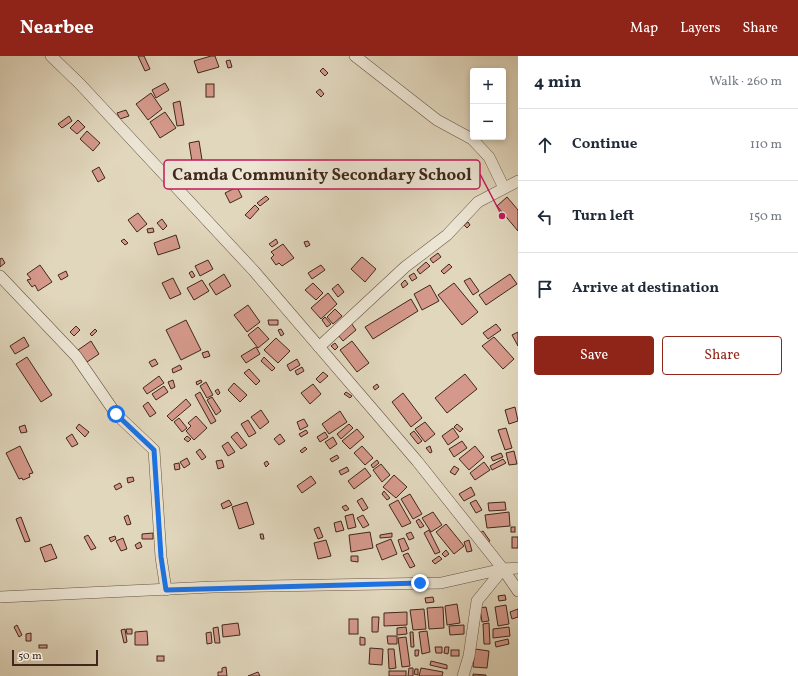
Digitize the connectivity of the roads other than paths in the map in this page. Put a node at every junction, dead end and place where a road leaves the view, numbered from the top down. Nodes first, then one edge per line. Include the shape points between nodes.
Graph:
1 (51, 56) edge
2 (355, 56) edge
3 (518, 181) edge
4 (504, 188) junction
5 (0, 276) edge
6 (319, 347) junction
7 (518, 568) edge
8 (502, 569) junction
9 (166, 590) junction
10 (518, 591) edge
11 (0, 597) edge
12 (463, 676) edge

1 - 6 street via 249,266
2 - 4 street via 437,120 472,139 489,157
3 - 4 street
4 - 6 street via 478,202 446,235 405,267
5 - 9 street via 76,356 116,414 154,450 161,557
6 - 8 street via 417,461
7 - 8 street
8 - 9 street via 441,583
8 - 10 street
8 - 12 street via 476,601 469,656
9 - 11 street

